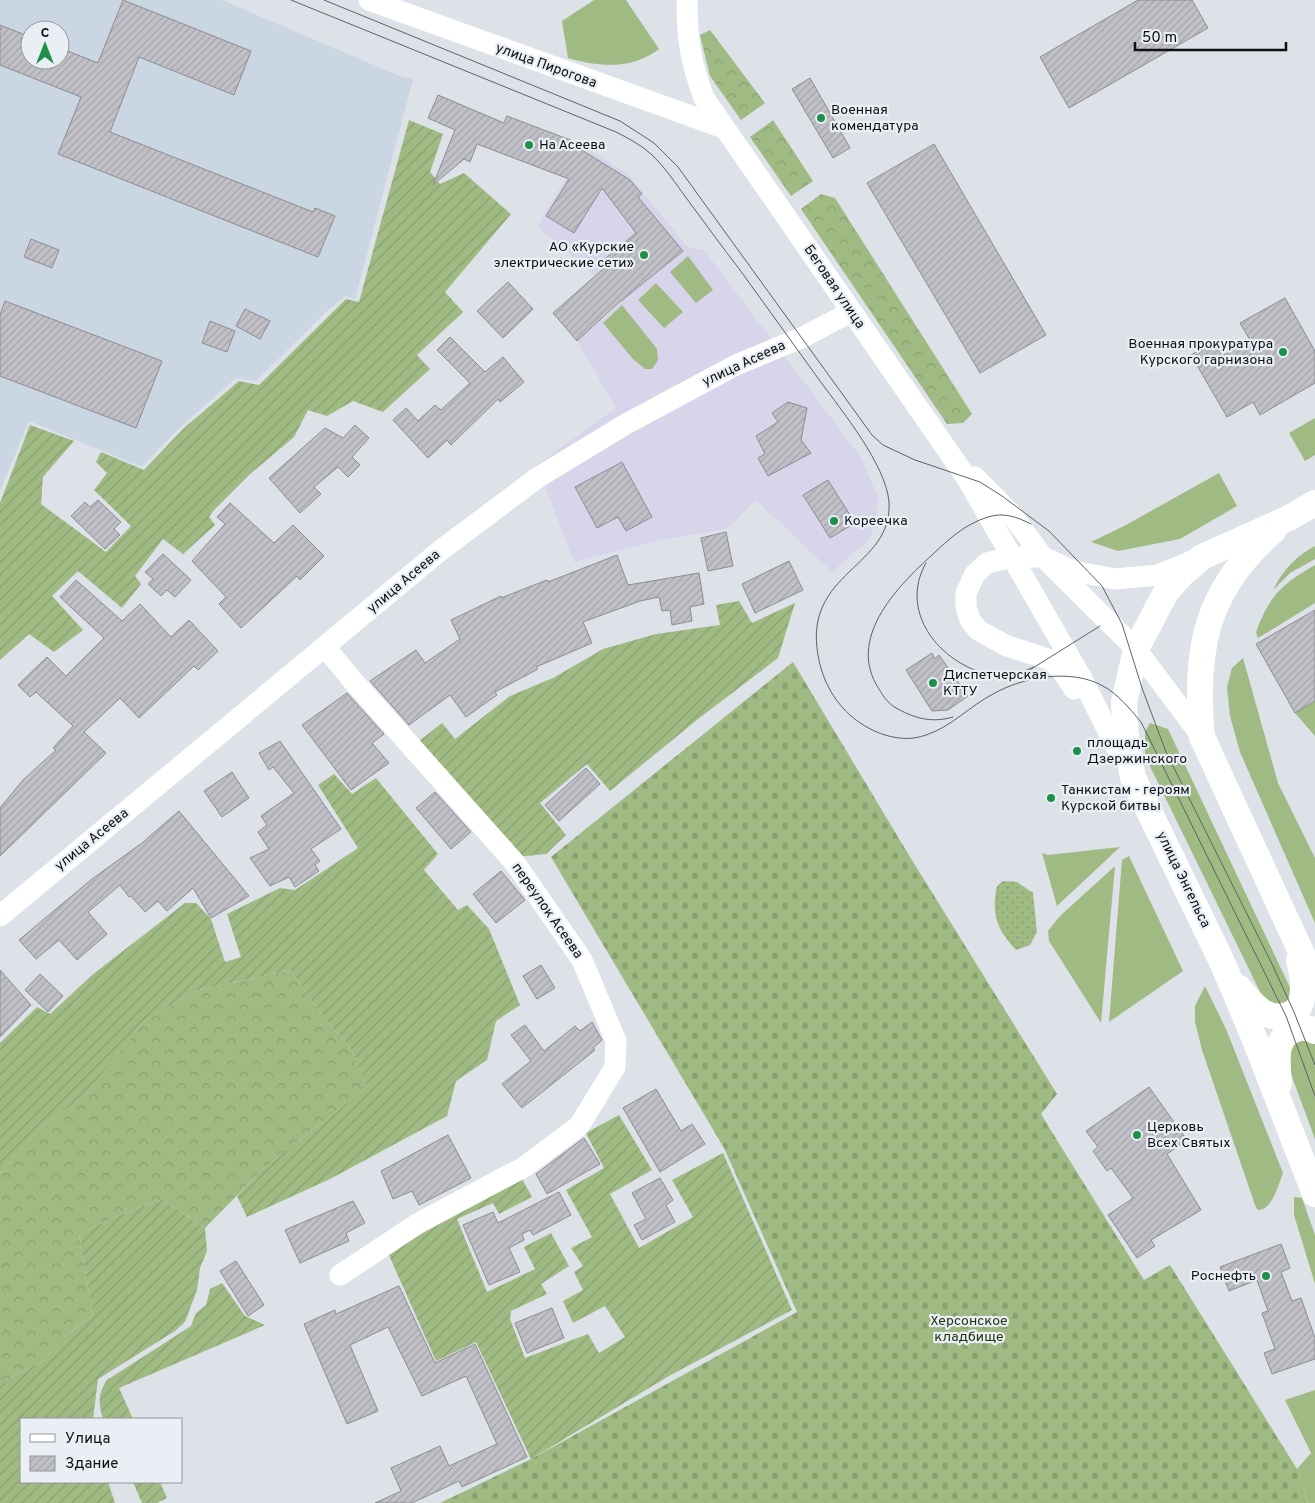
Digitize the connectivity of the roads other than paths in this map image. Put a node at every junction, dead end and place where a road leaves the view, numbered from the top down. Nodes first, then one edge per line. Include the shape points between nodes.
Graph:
1 (369, 0) edge
2 (687, 0) edge
3 (724, 128) junction
4 (851, 312) junction
5 (945, 445) junction
6 (1315, 503) edge
7 (1287, 519) junction
8 (1012, 557) junction
9 (1043, 557) junction
10 (1202, 557) junction
11 (325, 647) junction
12 (1136, 649) junction
13 (1202, 737) junction
14 (1116, 747) junction
15 (1133, 778) junction
16 (0, 916) edge
17 (1296, 938) junction
18 (1223, 964) junction
19 (1315, 982) edge
20 (1315, 1031) edge
21 (1281, 1106) junction
22 (1315, 1194) edge
23 (340, 1275) dead end

1 - 3 street, улица Пирогова
2 - 3 street, Беговая улица via 692,68 704,98
3 - 4 street, Беговая улица
4 - 5 street, Беговая улица
4 - 11 street, улица Асеева via 801,338 728,369 626,424 536,478 441,550
5 - 8 street
5 - 9 street via 1012,515
6 - 7 main road
7 - 10 main road, улица Энгельса
7 - 13 main road via 1248,556 1216,604 1209,621 1200,660 1198,697
8 - 9 street
8 - 14 street via 1082,677
8 - 14 street via 987,564 975,574 966,594 970,620 990,638 1055,664
9 - 10 street via 1073,571 1115,579 1158,575
9 - 12 street
10 - 12 main road, улица Энгельса via 1166,592
11 - 16 street, улица Асеева
11 - 23 street, переулок Асеева via 515,863 582,960 616,1041 615,1067 578,1126 524,1167 417,1224
12 - 13 street
12 - 15 main road, улица Энгельса via 1124,702
13 - 17 main road
14 - 15 street
15 - 18 main road, улица Энгельса
17 - 18 main road via 1304,986 1302,1000 1298,1009 1282,1018 1273,1018 1258,1008
17 - 19 main road
18 - 21 main road, улица Энгельса
20 - 21 main road via 1309,1027 1300,1028 1282,1037 1277,1059
21 - 22 main road, улица Энгельса

